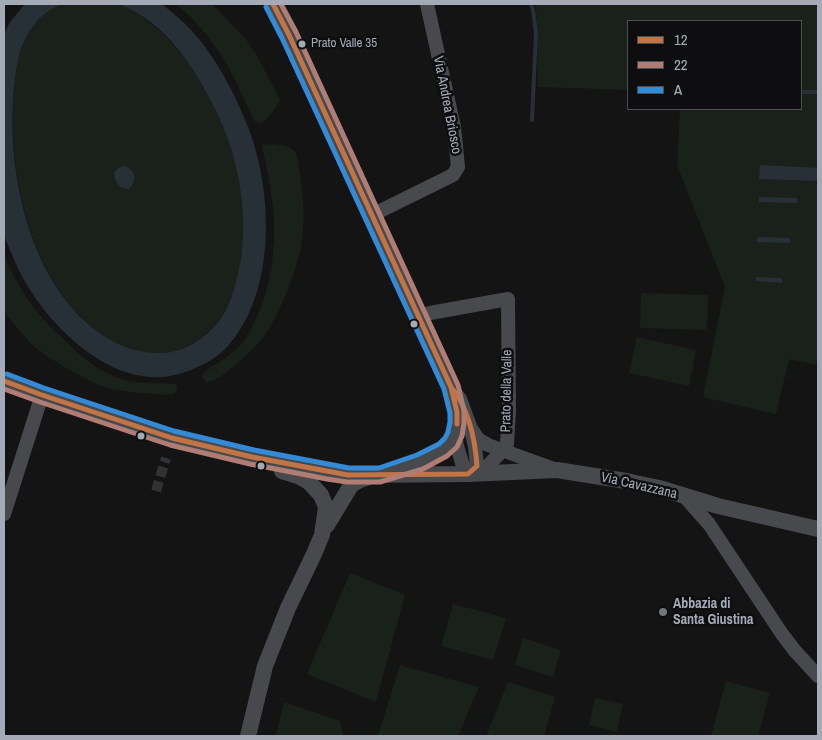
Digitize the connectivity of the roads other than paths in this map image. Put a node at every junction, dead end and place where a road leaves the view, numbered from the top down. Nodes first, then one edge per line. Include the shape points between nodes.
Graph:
1 (273, 4) edge
2 (427, 4) edge
3 (372, 215) junction
4 (419, 316) junction
5 (4, 381) edge
6 (451, 387) junction
7 (42, 395) junction
8 (470, 426) junction
9 (455, 434) junction
10 (172, 438) junction
11 (502, 451) junction
12 (557, 470) junction
13 (474, 474) junction
14 (380, 475) junction
15 (686, 497) junction
16 (4, 514) edge
17 (818, 529) edge
18 (322, 535) junction
19 (818, 676) edge
20 (248, 736) edge

1 - 3 street
2 - 3 street, Via Andrea Briosco via 454,127 458,167 453,175
3 - 4 street
4 - 6 street
4 - 11 street, Prato della Valle via 513,298 509,410 506,444
5 - 7 street
6 - 8 street via 460,398
6 - 9 street via 458,412
7 - 10 street
7 - 16 street
8 - 11 street, Via Cavazzana via 481,442
8 - 13 street via 477,466
9 - 13 street via 462,463
9 - 14 street via 451,442 433,456
10 - 14 street via 328,472
10 - 18 street via 309,482 321,495 326,507
11 - 12 street, Via Cavazzana
11 - 13 street, Prato della Valle
12 - 13 street
12 - 15 street, Via Cavazzana via 626,481
13 - 14 street
14 - 18 street via 353,483
15 - 17 street, Via Cavazzana
15 - 19 street via 708,524 782,634
18 - 20 street via 265,666

